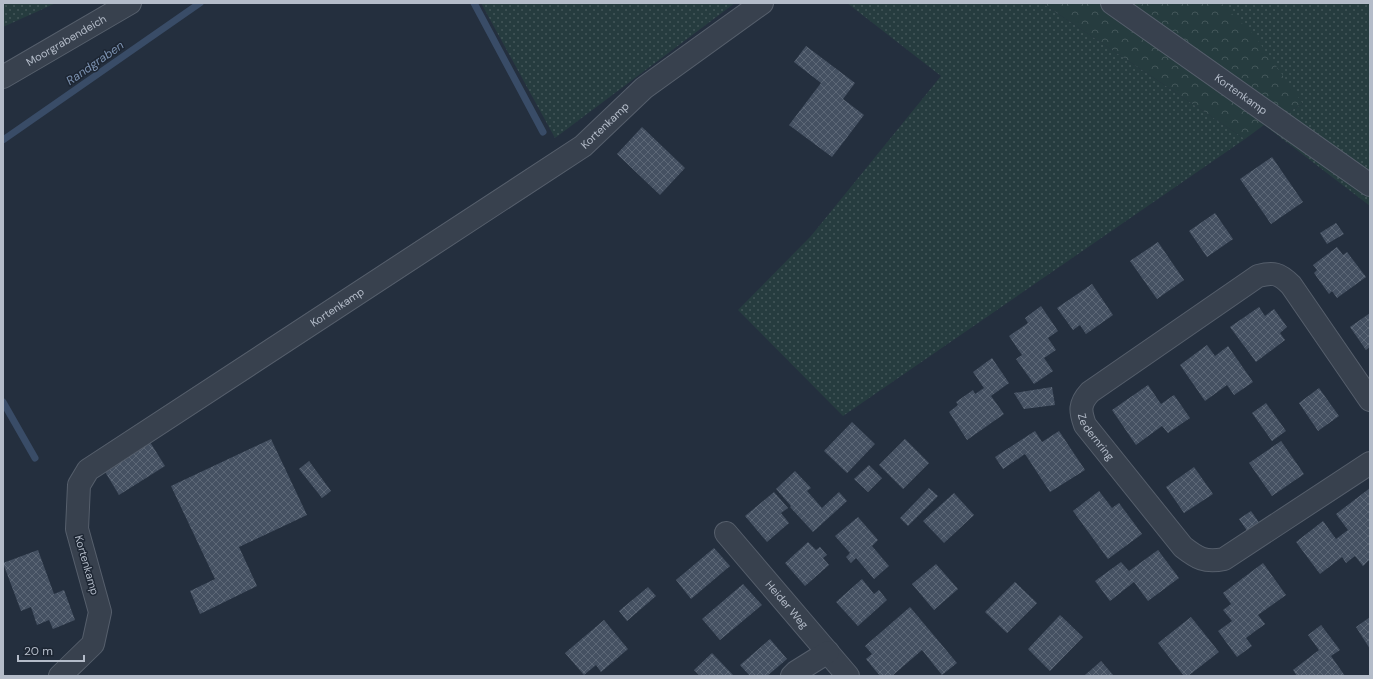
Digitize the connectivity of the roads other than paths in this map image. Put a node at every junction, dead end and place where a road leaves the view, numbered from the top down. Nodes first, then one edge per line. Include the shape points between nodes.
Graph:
1 (130, 3) edge
2 (762, 3) edge
3 (1112, 3) edge
4 (3, 78) edge
5 (1370, 185) edge
6 (1370, 400) edge
7 (1370, 463) edge
8 (726, 533) dead end
9 (828, 652) junction
10 (60, 676) edge
11 (792, 676) edge
12 (848, 676) edge

1 - 4 street, Moorgrabendeich
2 - 10 street, Kortenkamp via 644,88 583,146 88,470 79,485 77,529 100,612 93,644
3 - 5 street, Kortenkamp
6 - 7 street, Zedernring via 1291,285 1278,274 1268,273 1258,276 1090,392 1081,407 1085,425 1183,547 1204,560 1224,559
8 - 9 street, Heider Weg
9 - 11 street
9 - 12 street, Heider Weg

